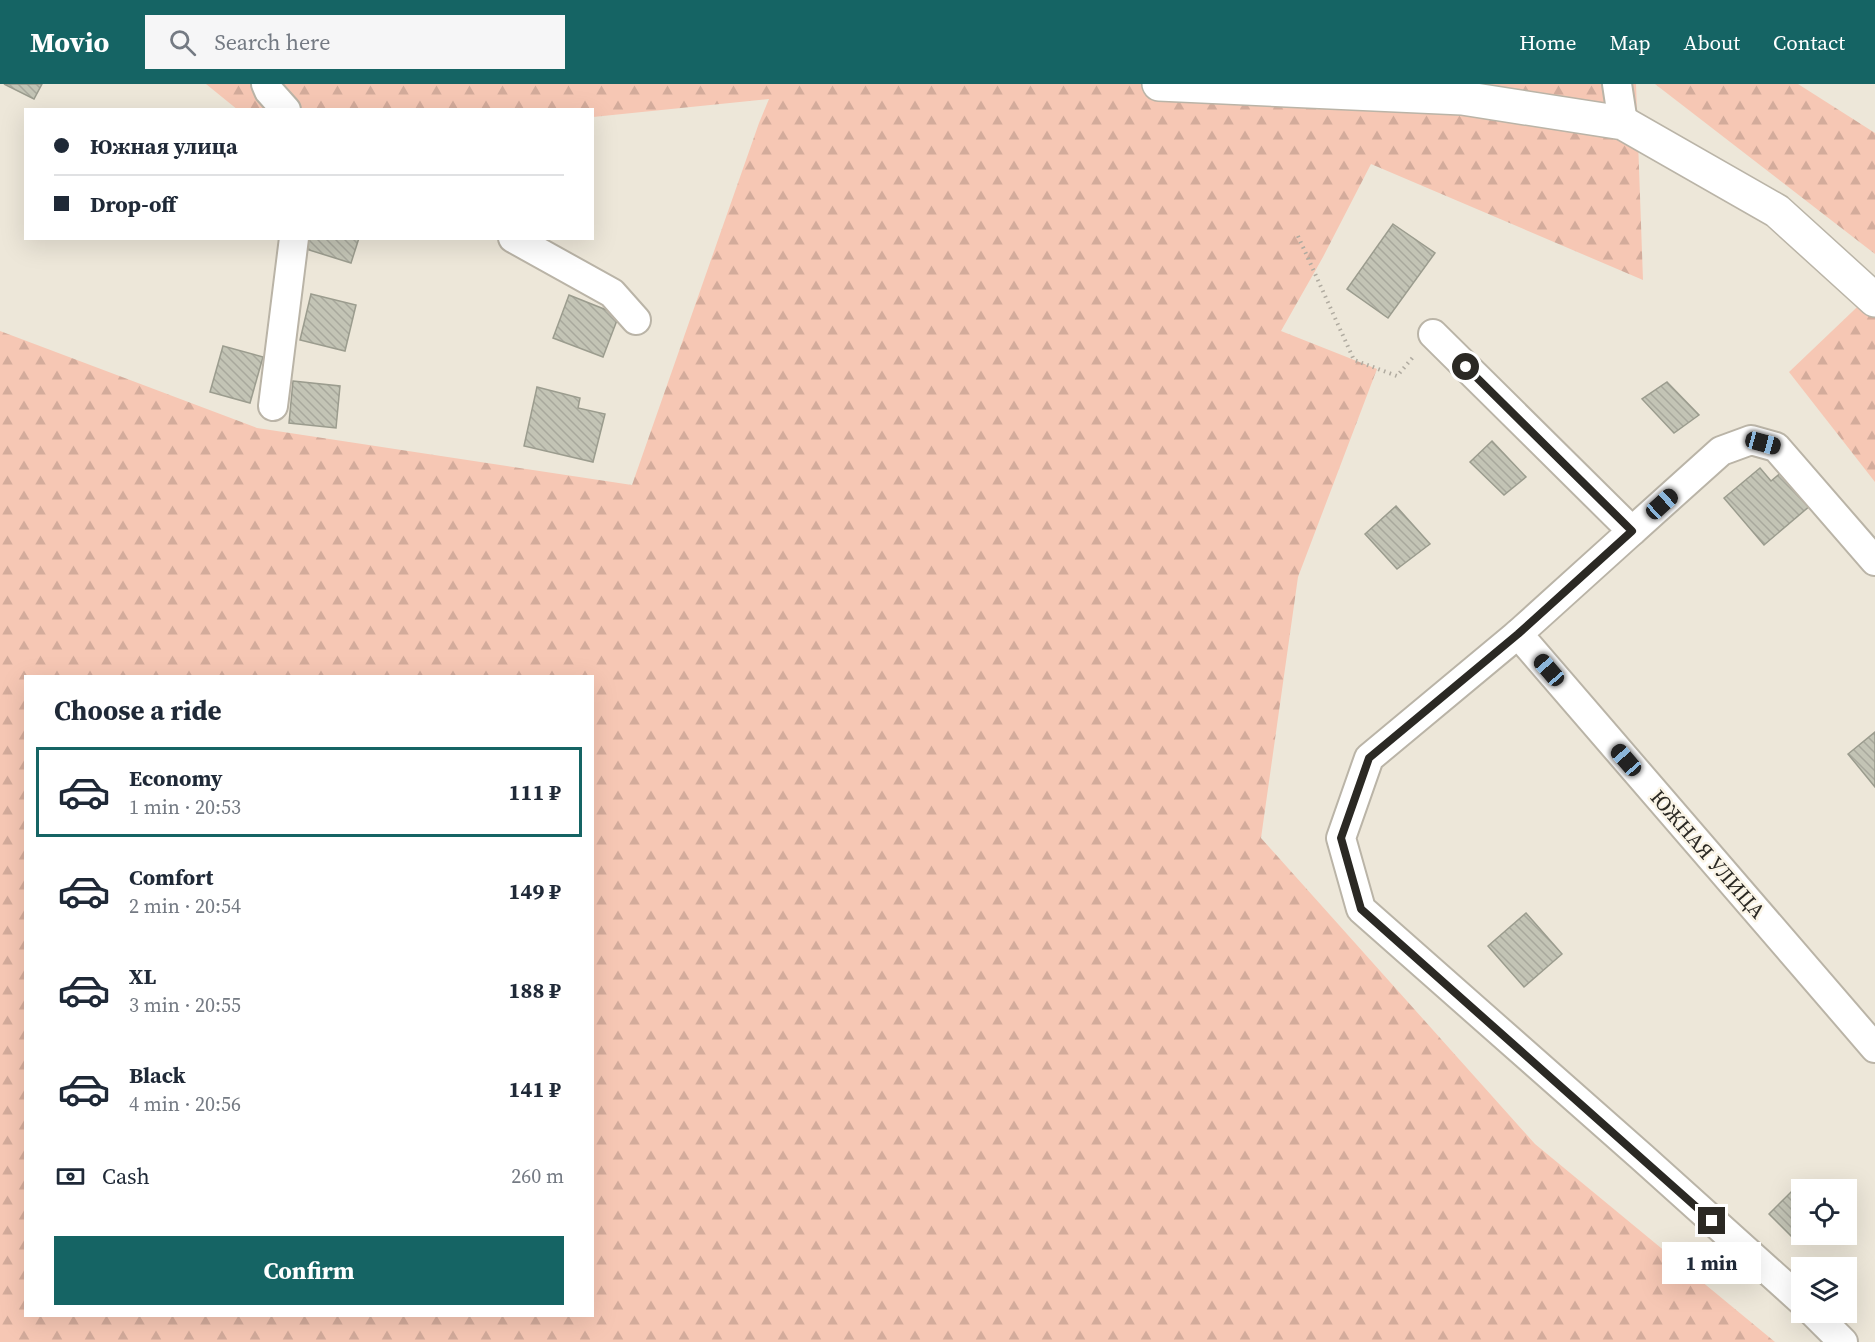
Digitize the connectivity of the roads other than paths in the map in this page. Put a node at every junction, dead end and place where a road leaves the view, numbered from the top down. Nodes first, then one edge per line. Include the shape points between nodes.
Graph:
1 (266, 84) edge
2 (1159, 84) edge
3 (1617, 84) edge
4 (284, 108) edge
5 (1623, 123) junction
6 (294, 240) edge
7 (517, 240) edge
8 (1875, 300) edge
9 (636, 320) dead end
10 (1433, 334) road end
11 (273, 406) dead end
12 (1632, 531) junction
13 (1875, 561) edge
14 (1518, 634) junction
15 (1875, 1048) edge
16 (1791, 1291) edge
17 (1824, 1323) edge
18 (1843, 1342) edge

1 - 4 street
2 - 5 main road via 1462,98
3 - 5 street
5 - 8 main road via 1778,211
6 - 11 street
7 - 9 street via 612,293
10 - 12 street
12 - 13 street via 1721,451 1751,440 1776,447
12 - 14 street
14 - 15 street, ЮЖНАЯ УЛИЦА
14 - 16 street via 1369,758 1341,838 1361,909
17 - 18 street

